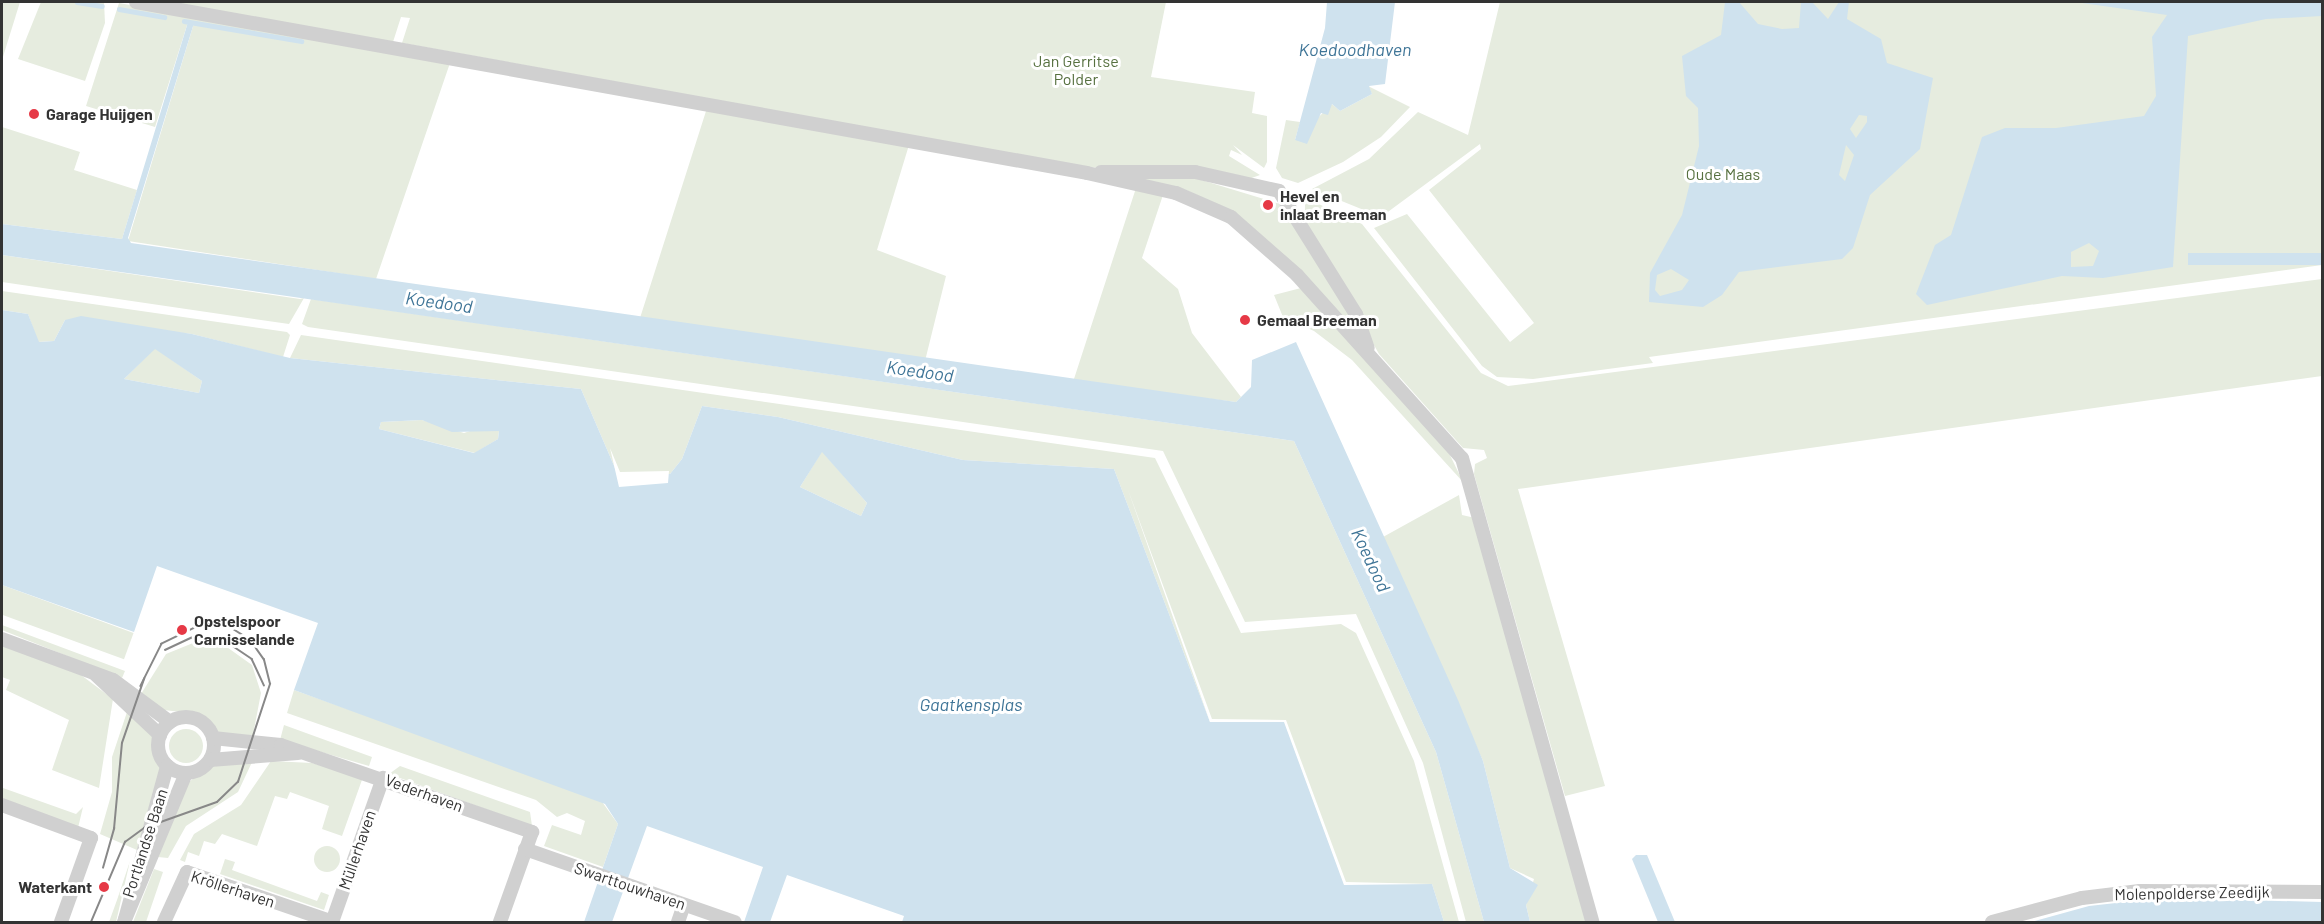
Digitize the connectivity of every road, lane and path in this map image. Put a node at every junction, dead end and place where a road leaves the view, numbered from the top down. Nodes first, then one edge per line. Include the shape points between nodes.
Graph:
1 (136, 2) edge
2 (1087, 173) junction
3 (1369, 353) junction
4 (2, 639) edge
5 (95, 674) junction
6 (170, 722) junction
7 (160, 735) junction
8 (213, 738) junction
9 (298, 753) junction
10 (210, 760) junction
11 (167, 766) junction
12 (186, 773) junction
13 (383, 778) junction
14 (2, 805) edge
15 (525, 849) junction
16 (2322, 892) edge
17 (684, 905) junction
18 (125, 921) edge
19 (61, 922) edge
20 (164, 922) edge
21 (332, 922) edge
22 (500, 922) edge
23 (678, 922) edge
24 (735, 922) edge
25 (1592, 922) edge
26 (1992, 922) edge

1 - 2 street
2 - 3 street via 1176,193 1231,217 1297,275
2 - 3 street via 1195,172 1279,191 1356,315
3 - 25 street via 1462,458
4 - 5 street
5 - 6 street via 113,680
5 - 7 street
6 - 7 street
6 - 8 street via 196,718
7 - 11 street via 159,752
8 - 9 street, Vederhaven via 281,744
8 - 10 street
9 - 10 street, Vederhaven
9 - 13 street, Vederhaven
10 - 12 street
11 - 12 street
11 - 18 street, Portlandse Baan
12 - 18 street, Portlandse Baan
13 - 15 street, Vederhaven via 532,832
13 - 21 street, Müllerhaven
14 - 19 street via 91,838
15 - 17 street, Swarttouwhaven
15 - 22 street
16 - 26 street, Molenpolderse Zeedijk via 2140,891 2082,897
17 - 23 street
17 - 24 street, Swarttouwhaven
20 - 21 street, Kröllerhaven via 187,872

